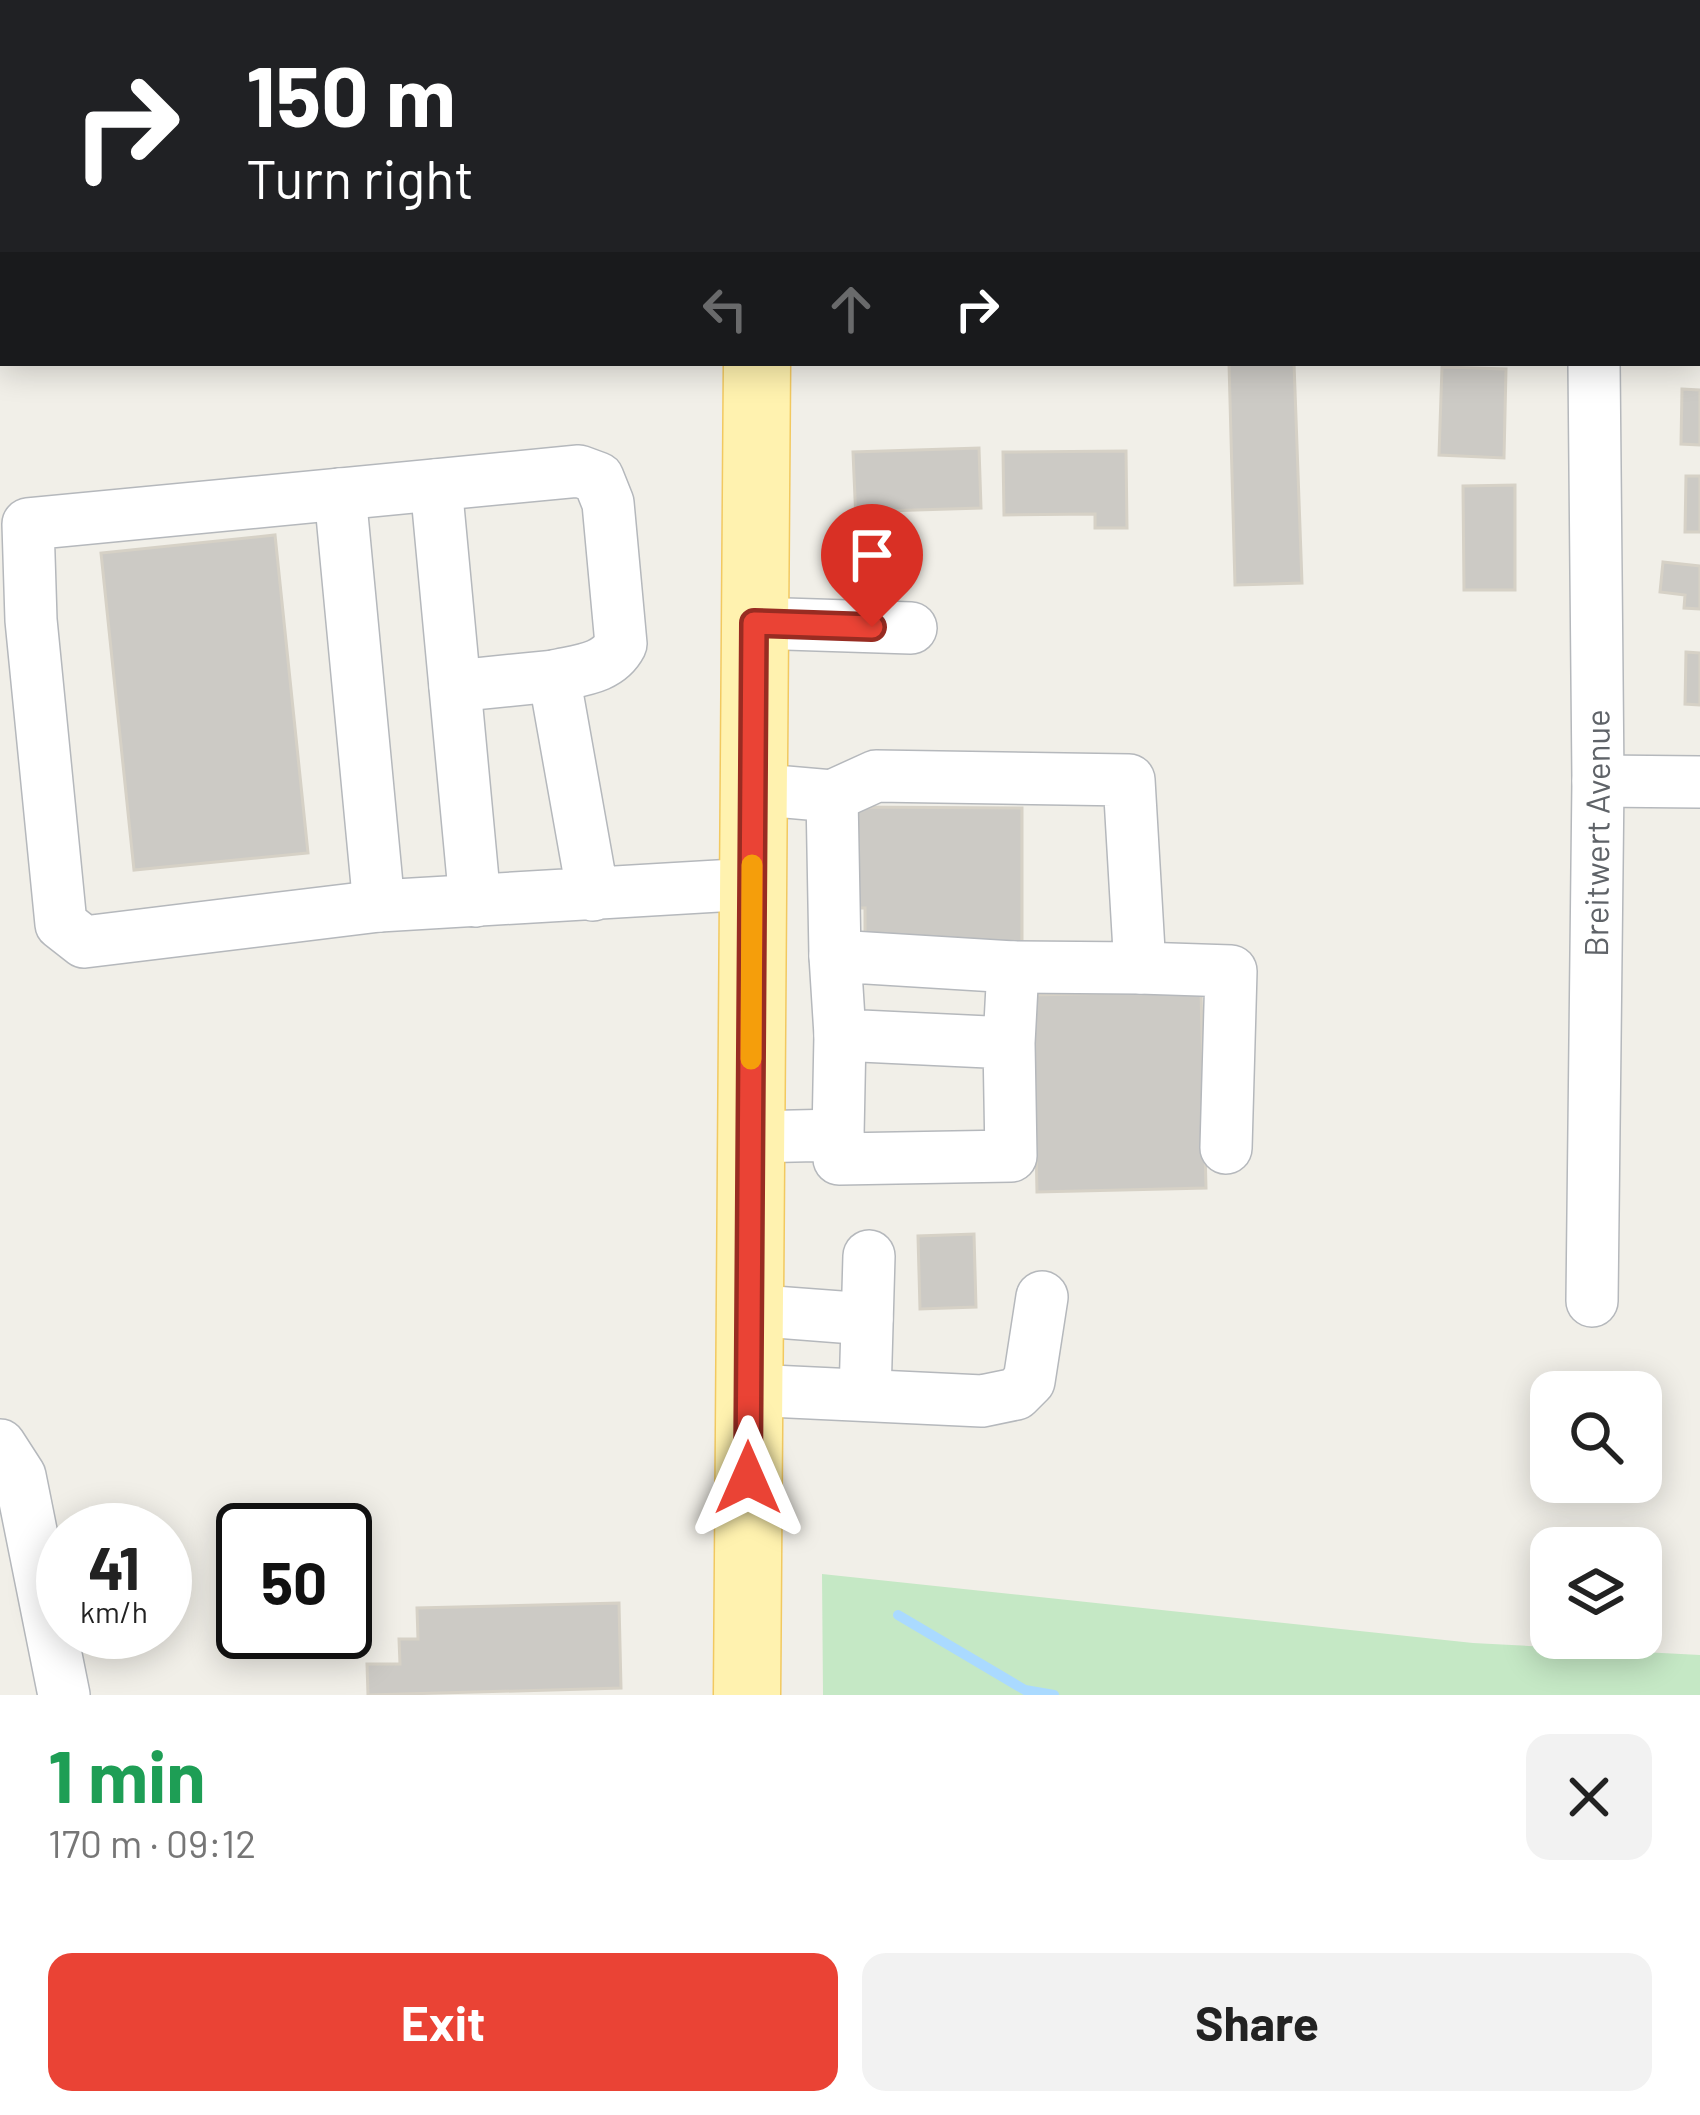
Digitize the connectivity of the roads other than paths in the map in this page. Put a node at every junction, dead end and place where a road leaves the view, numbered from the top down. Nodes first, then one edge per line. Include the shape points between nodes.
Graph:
1 (757, 366) edge
2 (1594, 366) edge
3 (436, 485) junction
4 (340, 494) junction
5 (754, 623) junction
6 (910, 628) dead end
7 (554, 676) junction
8 (455, 686) junction
9 (1598, 781) junction
10 (1700, 782) edge
11 (752, 789) junction
12 (832, 796) junction
13 (752, 884) junction
14 (592, 895) junction
15 (475, 901) junction
16 (380, 906) junction
17 (835, 956) junction
18 (1013, 967) junction
19 (1140, 968) junction
20 (840, 1035) junction
21 (1010, 1043) junction
22 (838, 1135) junction
23 (750, 1137) junction
24 (1226, 1148) dead end
25 (869, 1256) dead end
26 (1042, 1298) dead end
27 (1592, 1301) dead end
28 (749, 1310) junction
29 (867, 1318) junction
30 (749, 1390) junction
31 (866, 1395) junction
32 (0, 1445) edge
33 (64, 1695) edge
34 (748, 1695) edge

1 - 5 main road
2 - 9 street, Breitwert Avenue
3 - 4 street
3 - 7 street via 580,471 598,478 608,502 621,644 599,666
3 - 8 street
4 - 16 street
4 - 16 street via 28,524 31,620 61,924 84,942
5 - 6 street
5 - 11 main road
7 - 8 street
7 - 14 street
8 - 15 street
9 - 10 street
9 - 27 street, Breitwert Avenue
11 - 12 street
11 - 13 main road
12 - 17 street
12 - 19 street via 876,776 1129,780
13 - 14 street
13 - 23 main road
14 - 15 street
15 - 16 street
17 - 18 street
17 - 20 street
18 - 19 street
18 - 21 street
19 - 24 street via 1231,971
20 - 21 street
20 - 22 street
21 - 22 street via 1011,1156 839,1159
22 - 23 street
23 - 28 main road
25 - 29 street
26 - 31 street via 1029,1381 1016,1394 982,1401
28 - 29 street
28 - 30 main road
29 - 31 street
30 - 31 street
30 - 34 main road
32 - 33 street via 20,1477

